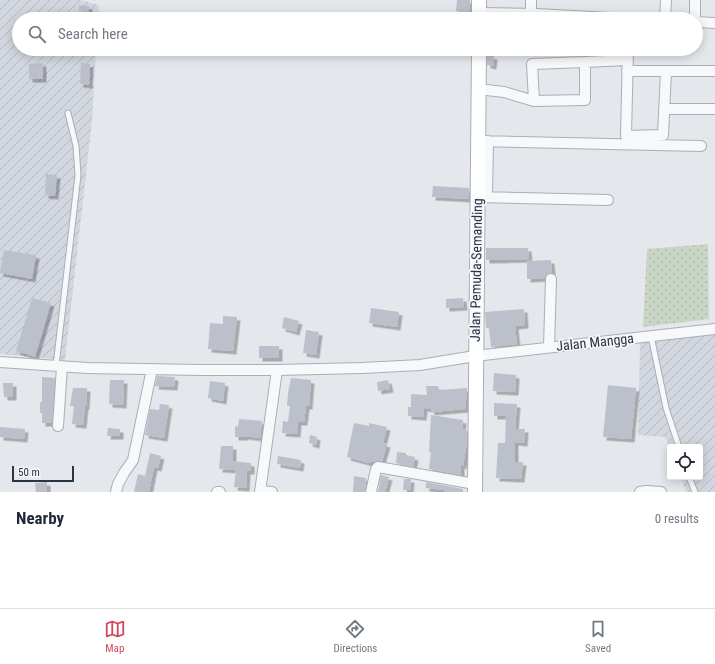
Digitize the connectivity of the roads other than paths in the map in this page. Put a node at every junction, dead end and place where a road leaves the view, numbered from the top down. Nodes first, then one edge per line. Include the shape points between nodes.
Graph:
1 (531, 0) edge
2 (666, 0) edge
3 (695, 0) edge
4 (479, 11) edge
5 (496, 12) edge
6 (531, 12) edge
7 (665, 12) edge
8 (695, 12) edge
9 (703, 22) edge
10 (715, 23) edge
11 (479, 56) edge
12 (627, 56) edge
13 (627, 60) junction
14 (586, 62) junction
15 (627, 71) junction
16 (666, 71) junction
17 (715, 71) edge
18 (478, 89) junction
19 (534, 101) junction
20 (664, 109) junction
21 (715, 109) edge
22 (68, 113) dead end
23 (483, 141) junction
24 (701, 146) dead end
25 (482, 197) junction
26 (608, 200) dead end
27 (550, 279) dead end
28 (715, 329) edge
29 (651, 336) junction
30 (549, 347) junction
31 (475, 356) junction
32 (0, 362) edge
33 (59, 367) junction
34 (152, 369) junction
35 (277, 370) junction
36 (58, 426) dead end
37 (678, 444) edge
38 (690, 480) edge
39 (475, 488) edge
40 (260, 491) edge
41 (116, 492) edge
42 (217, 492) edge
43 (220, 492) edge
44 (272, 492) edge
45 (371, 492) edge
46 (640, 492) edge
47 (661, 492) edge
48 (695, 492) edge

1 - 6 street
2 - 7 street
3 - 8 street
4 - 5 street
9 - 10 street
11 - 18 main road, Jalan Pemuda-Semanding
12 - 13 street
13 - 14 street
13 - 15 street
14 - 19 street via 585,100
14 - 19 street via 532,64
15 - 16 street
15 - 20 street via 626,136 663,135
16 - 17 street
16 - 20 street
18 - 19 street via 504,92
18 - 23 main road, Jalan Pemuda-Semanding
20 - 21 street
22 - 33 lane via 76,146 78,175
23 - 24 street
23 - 25 main road, Jalan Pemuda-Semanding
25 - 26 street
25 - 31 main road, Jalan Pemuda-Semanding
27 - 30 street
28 - 29 street, Jalan Mangga
29 - 30 street, Jalan Mangga
29 - 37 lane via 666,408
30 - 31 street, Jalan Mangga
31 - 35 street, Jalan Mangga via 420,365
31 - 39 main road, Jalan Pemuda-Semanding
32 - 33 street, Jalan Mangga
33 - 34 street, Jalan Mangga
33 - 36 street
34 - 35 street, Jalan Mangga
34 - 41 street via 133,460
35 - 40 street
38 - 48 lane
39 - 45 street via 378,467
40 - 44 street
42 - 43 street
46 - 47 street

